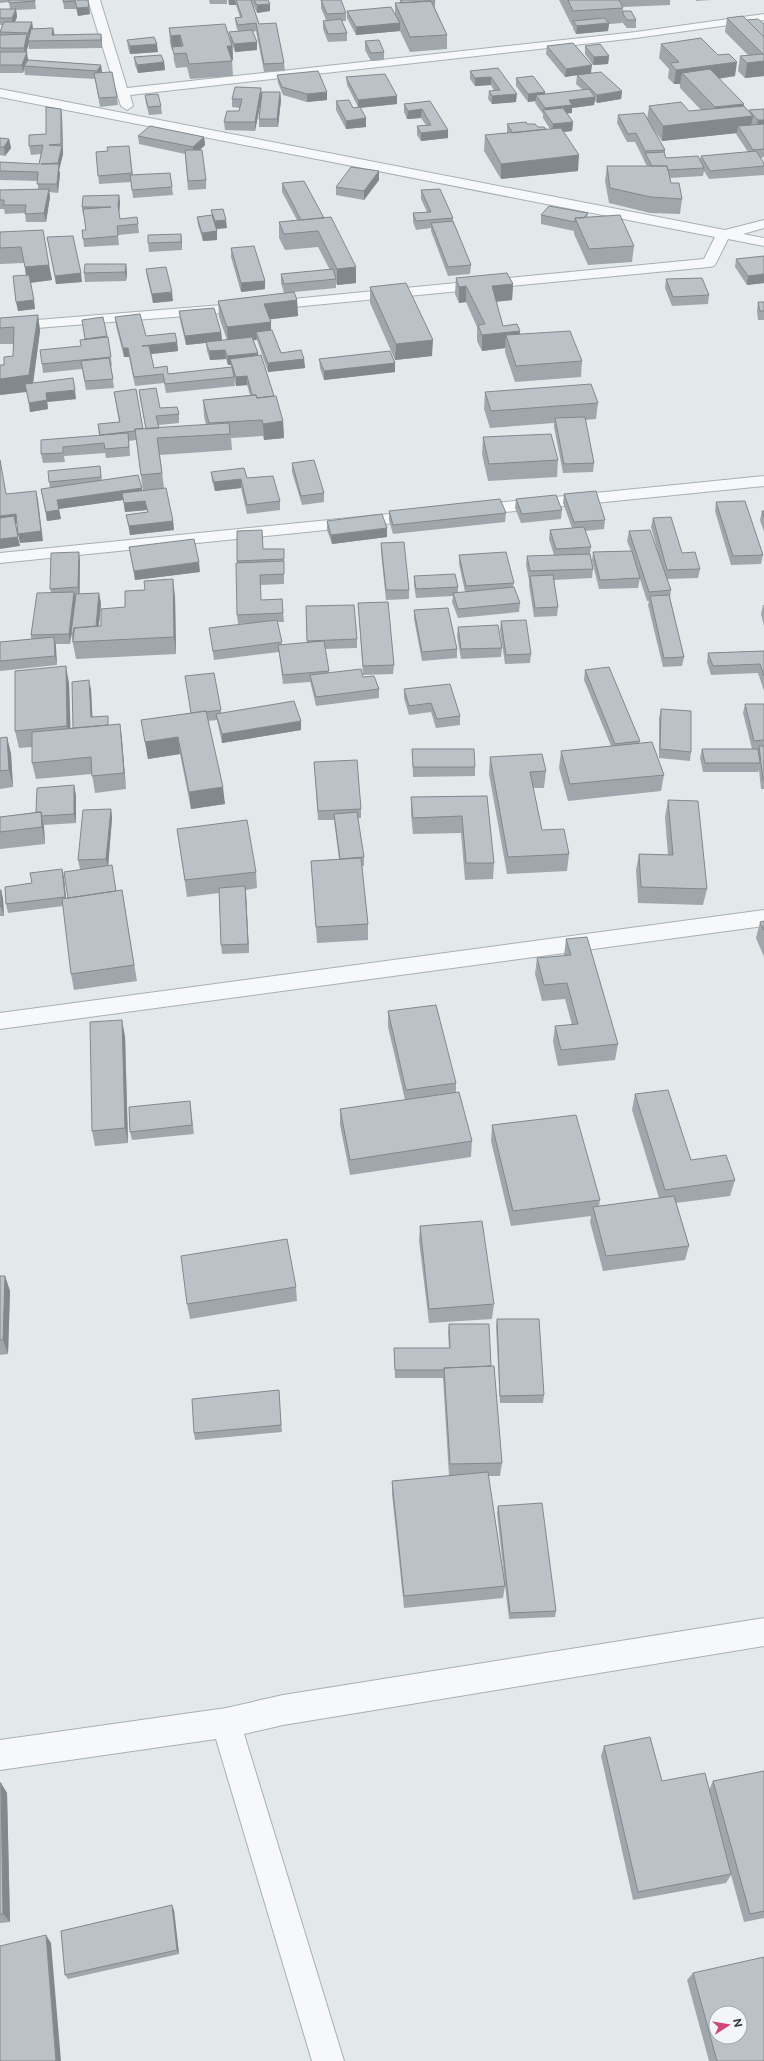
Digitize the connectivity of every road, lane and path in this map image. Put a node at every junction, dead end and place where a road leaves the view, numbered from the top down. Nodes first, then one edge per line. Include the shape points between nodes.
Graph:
1 (94, 0) edge
2 (764, 17) edge
3 (0, 92) edge
4 (124, 92) junction
5 (130, 117) junction
6 (764, 224) edge
7 (723, 235) junction
8 (764, 242) edge
9 (0, 327) edge
10 (764, 481) edge
11 (462, 511) edge
12 (438, 514) edge
13 (0, 558) edge
14 (764, 918) edge
15 (0, 1021) edge
16 (764, 1632) edge
17 (226, 1723) junction
18 (0, 1755) edge
19 (328, 2061) edge

1 - 4 street
2 - 4 street via 636,35
3 - 5 street
4 - 5 street
5 - 7 street
6 - 7 street
7 - 8 street
7 - 9 street via 709,263 280,304
10 - 11 street
12 - 13 street
14 - 15 street
16 - 17 street via 283,1710
17 - 18 street
17 - 19 street

